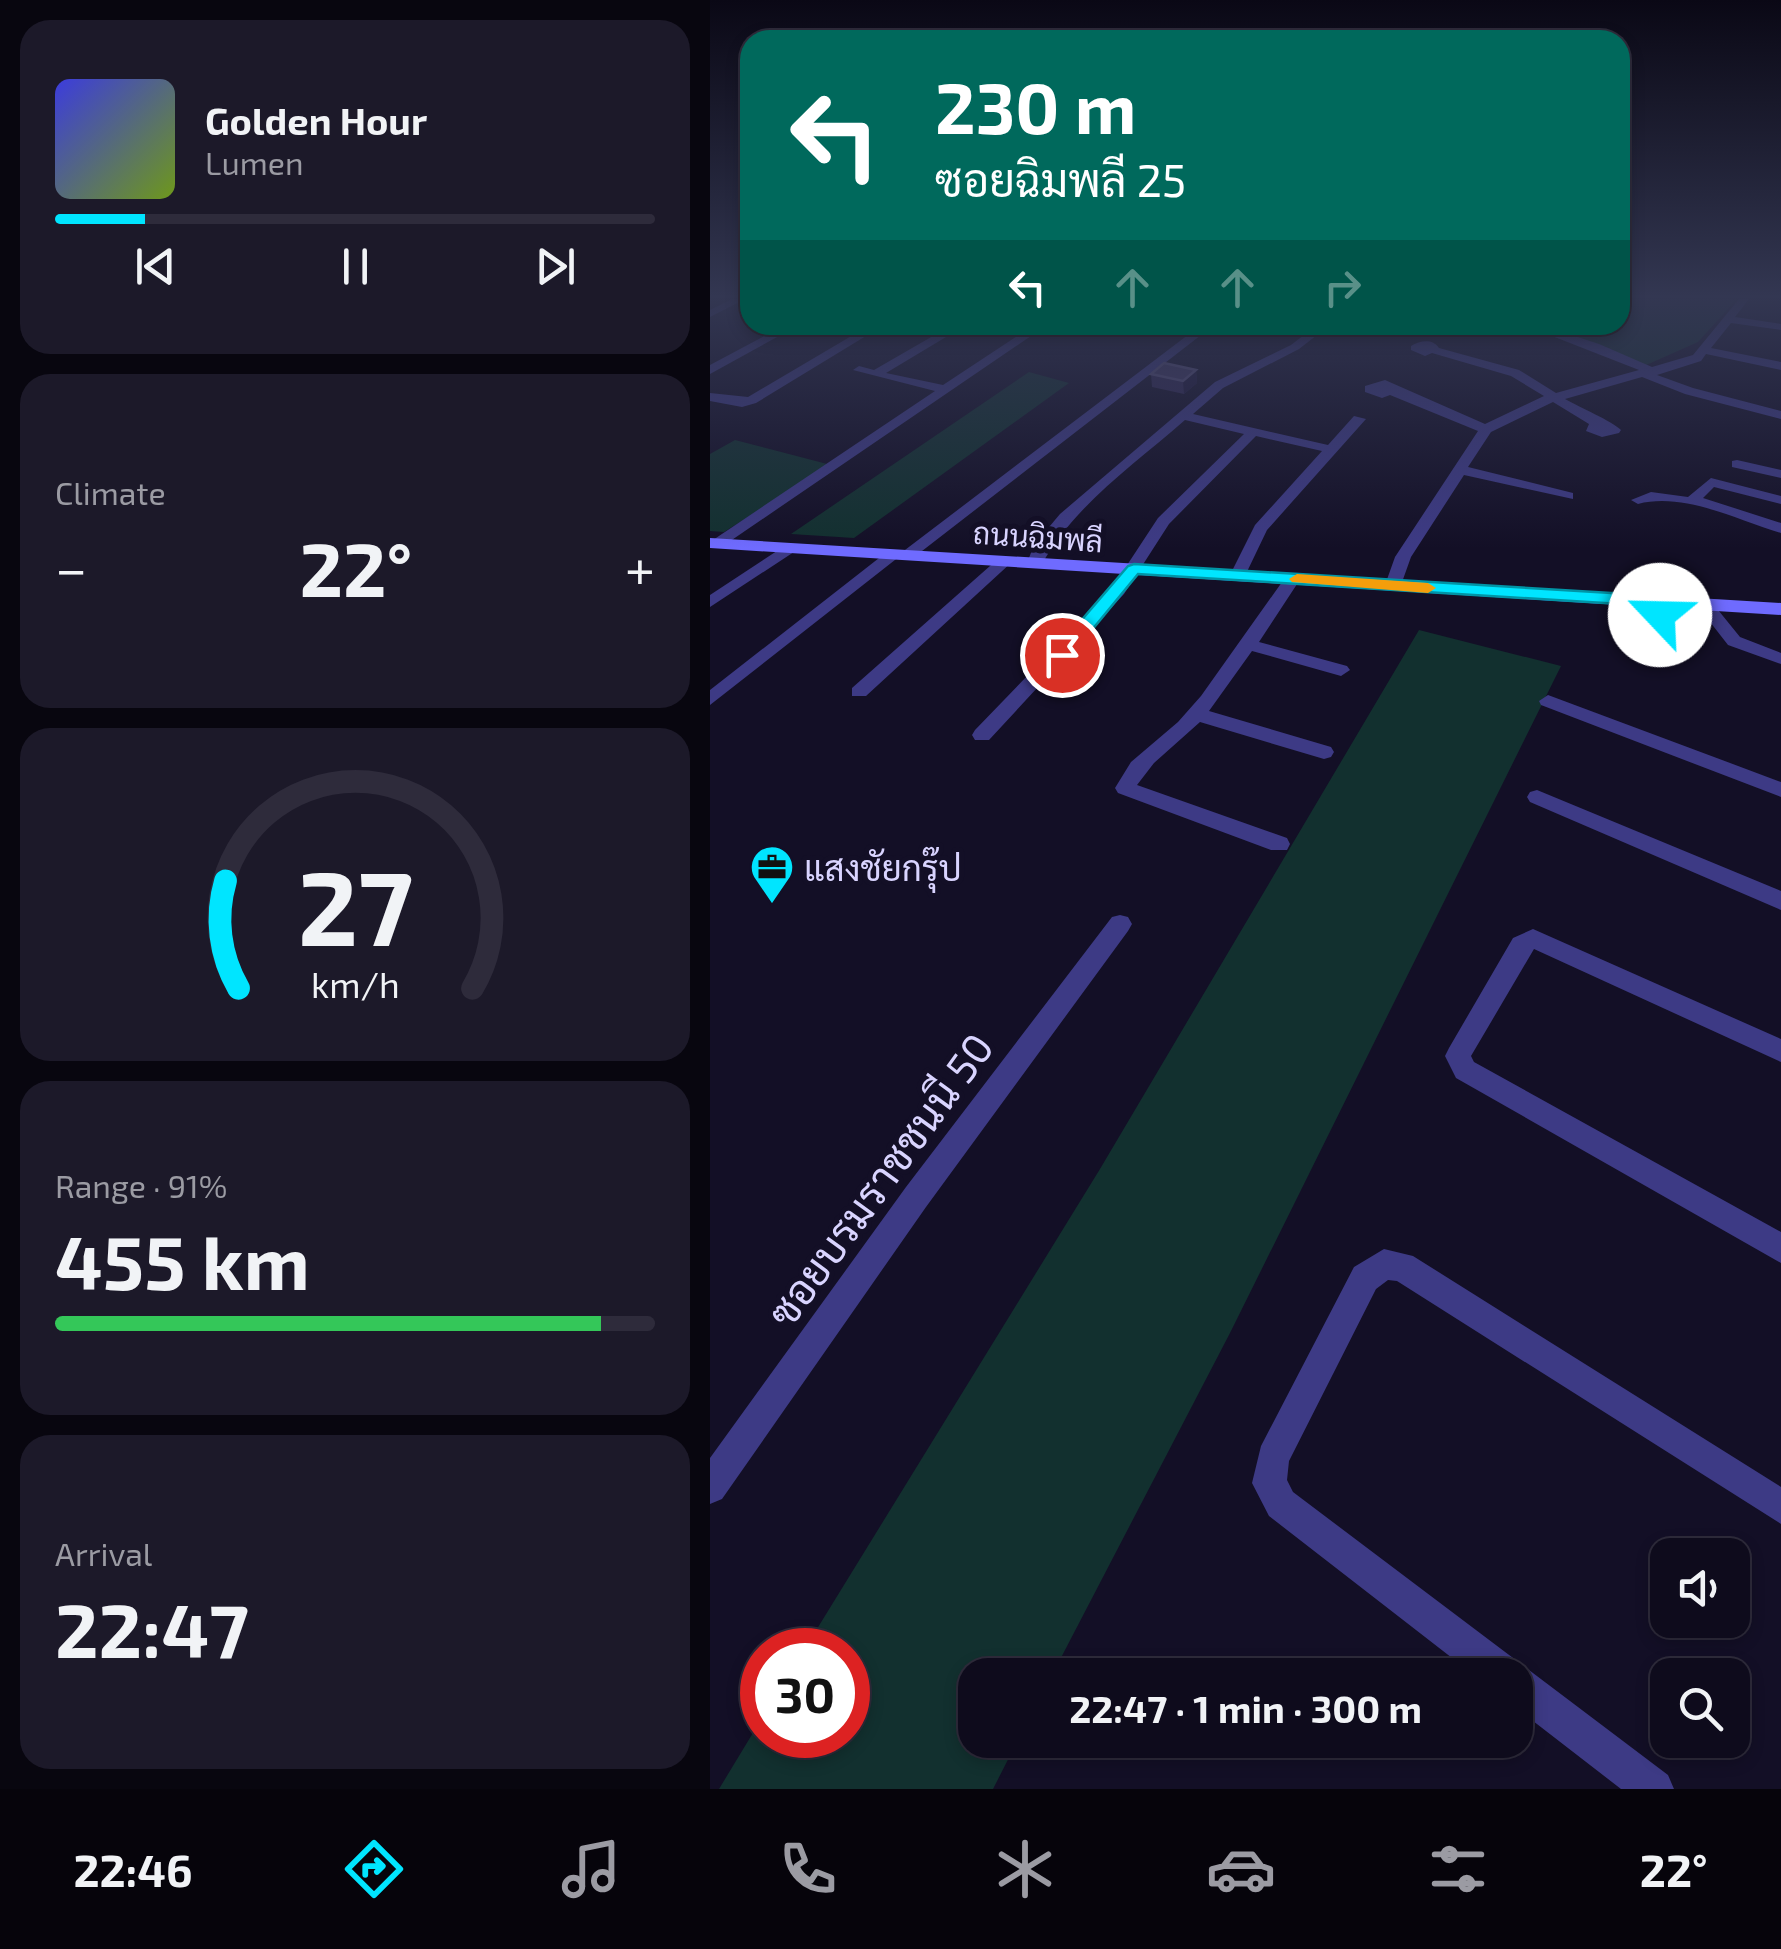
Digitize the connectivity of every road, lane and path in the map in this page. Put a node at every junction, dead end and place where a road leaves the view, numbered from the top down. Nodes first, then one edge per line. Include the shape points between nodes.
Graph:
1 (781, 382) edge
2 (916, 382) edge
3 (953, 382) edge
4 (1131, 382) edge
5 (1222, 382) edge
6 (1530, 382) edge
7 (1609, 382) edge
8 (1670, 382) edge
9 (943, 389) junction
10 (1392, 391) dead end
11 (1553, 396) junction
12 (710, 398) edge
13 (1781, 415) edge
14 (1183, 416) junction
15 (1360, 418) dead end
16 (1596, 423) dead end
17 (1486, 430) junction
18 (1253, 432) junction
19 (1328, 450) junction
20 (1736, 464) dead end
21 (1458, 469) junction
22 (1781, 474) edge
23 (1568, 496) dead end
24 (1638, 500) dead end
25 (1781, 500) edge
26 (1694, 502) junction
27 (1781, 528) edge
28 (714, 543) edge
29 (792, 548) junction
30 (900, 555) junction
31 (1006, 561) junction
32 (1035, 563) junction
33 (1134, 569) junction
34 (1238, 576) junction
35 (1293, 578) junction
36 (1393, 586) junction
37 (710, 602) edge
38 (1661, 602) junction
39 (1704, 604) junction
40 (1781, 609) edge
41 (1248, 644) junction
42 (1675, 653) dead end
43 (1781, 659) edge
44 (1341, 670) dead end
45 (859, 692) dead end
46 (710, 699) edge
47 (1548, 701) dead end
48 (1196, 714) junction
49 (982, 735) dead end
50 (1324, 752) dead end
51 (1781, 790) edge
52 (1536, 797) dead end
53 (1279, 844) dead end
54 (1781, 901) edge
55 (1120, 924) dead end
56 (1781, 1051) edge
57 (1781, 1248) edge
58 (710, 1487) edge
59 (1781, 1507) edge
60 (1483, 1658) edge
61 (1533, 1697) edge
62 (1654, 1789) edge

1 - 12 street via 742,403
2 - 9 street
3 - 9 street
4 - 30 street
5 - 14 street
6 - 11 street
7 - 11 street
8 - 13 street
9 - 28 street
10 - 17 street
11 - 16 street
11 - 17 street
14 - 18 street
14 - 32 street via 1066,517
15 - 19 street
17 - 21 street
18 - 19 street
18 - 33 street via 1163,521
19 - 34 street via 1252,538
20 - 22 street
21 - 23 street
21 - 36 street via 1403,557
24 - 26 street
25 - 26 street via 1711,482
26 - 27 street
28 - 29 street, ถนนฉิมพลี
29 - 30 street, ถนนฉิมพลี
29 - 37 street
30 - 31 street, ถนนฉิมพลี
30 - 46 street
31 - 32 street, ถนนฉิมพลี
31 - 45 street
32 - 33 street, ถนนฉิมพลี
33 - 34 street, ถนนฉิมพลี
33 - 49 street
34 - 35 street, ถนนฉิมพลี
35 - 36 street, ถนนฉิมพลี
35 - 41 street
36 - 38 street, ถนนฉิมพลี
38 - 39 street, ถนนฉิมพลี
38 - 42 street via 1658,640
39 - 40 street, ถนนฉิมพลี
39 - 43 street via 1734,641
41 - 44 street
41 - 48 street
47 - 51 street
48 - 50 street
48 - 53 street via 1136,768 1125,788
52 - 54 street
55 - 58 street, ซอยบรมราชชนนี 50
56 - 57 street via 1533,938 1521,946 1458,1056 1465,1070
59 - 60 street via 1402,1267 1384,1264 1365,1278 1273,1458 1268,1482 1281,1504
61 - 62 street

